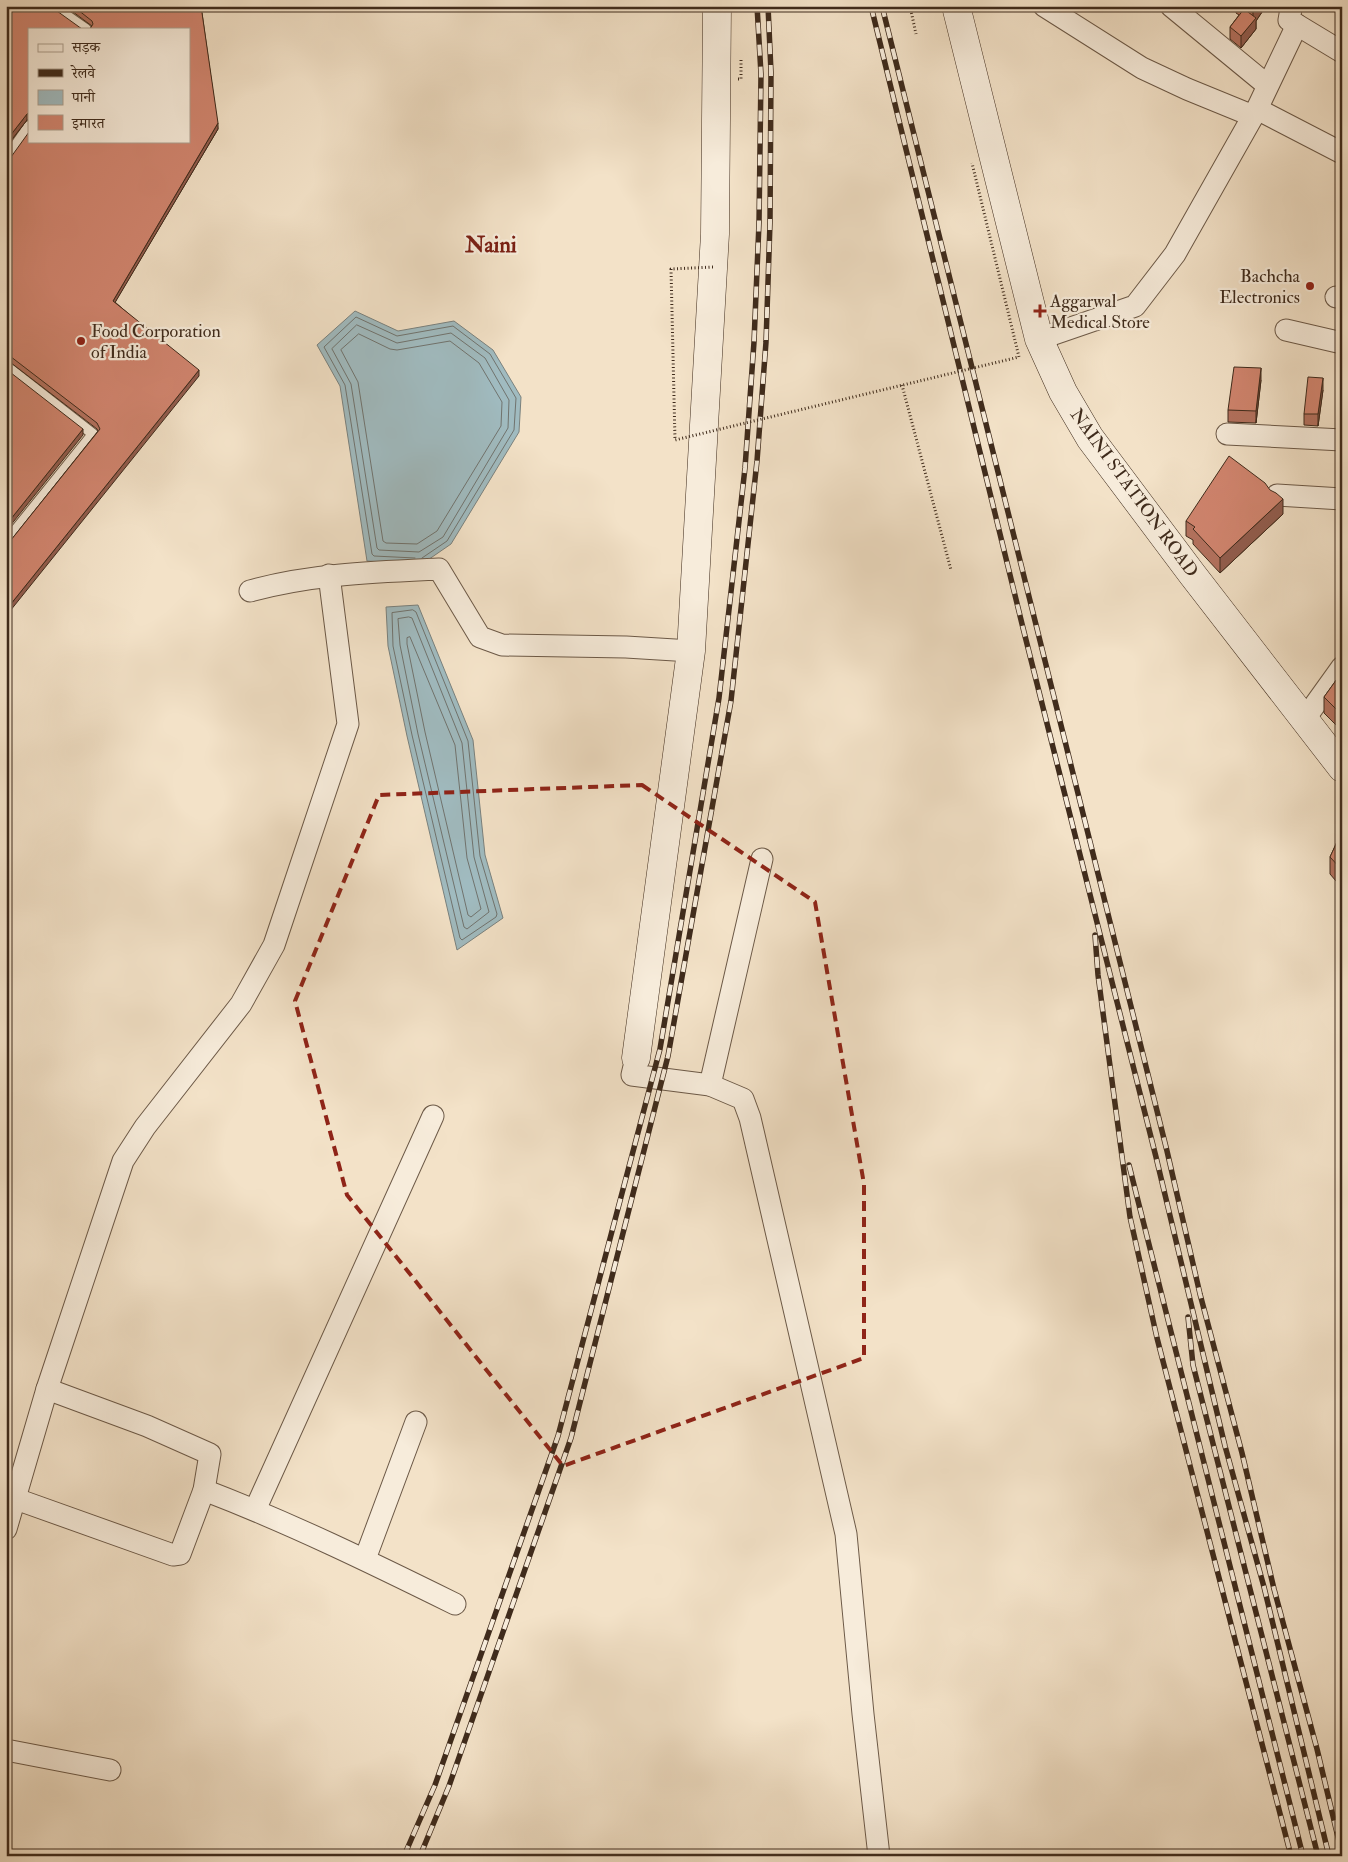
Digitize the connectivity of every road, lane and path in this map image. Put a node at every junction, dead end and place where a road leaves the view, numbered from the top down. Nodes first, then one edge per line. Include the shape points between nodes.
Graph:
1 (53, 6) edge
2 (717, 6) edge
3 (910, 6) edge
4 (956, 6) edge
5 (1044, 6) edge
6 (1171, 6) edge
7 (1292, 12) edge
8 (85, 28) edge
9 (916, 34) dead end
10 (1342, 52) edge
11 (1267, 85) junction
12 (1255, 113) junction
13 (28, 127) edge
14 (1342, 153) edge
15 (6, 159) edge
16 (972, 163) dead end
17 (713, 268) junction
18 (1286, 330) dead end
19 (1039, 339) junction
20 (1342, 342) edge
21 (7, 367) edge
22 (902, 385) junction
23 (1227, 434) dead end
24 (1342, 440) edge
25 (1277, 496) edge
26 (1342, 499) edge
27 (6, 542) edge
28 (951, 570) dead end
29 (329, 575) junction
30 (250, 592) dead end
31 (691, 651) junction
32 (1342, 667) edge
33 (1304, 720) junction
34 (1342, 768) edge
35 (762, 859) dead end
36 (636, 1058) joint
37 (710, 1085) junction
38 (433, 1116) dead end
39 (47, 1389) junction
40 (416, 1422) dead end
41 (204, 1490) junction
42 (16, 1499) junction
43 (255, 1510) junction
44 (6, 1529) edge
45 (365, 1559) junction
46 (455, 1604) dead end
47 (6, 1750) edge
48 (110, 1770) dead end
49 (879, 1856) edge

1 - 8 lane
2 - 17 street
3 - 9 path
4 - 19 street, NAINI STATION ROAD
5 - 12 street via 1142,68 1187,89
6 - 11 street
7 - 10 street
7 - 11 street
11 - 12 street
12 - 14 street
12 - 19 street via 1175,254 1135,306
13 - 15 lane
16 - 22 path, bridge via 1019,357
17 - 22 path, bridge via 671,269 675,440
17 - 31 street
18 - 20 street
19 - 33 street, NAINI STATION ROAD via 1063,392 1090,438
21 - 27 lane via 93,434
22 - 28 path
23 - 24 street
25 - 26 street
29 - 30 street
29 - 31 street via 439,569 480,637 502,645
29 - 39 street via 348,724 274,945 240,1004 145,1127 123,1161
31 - 36 street
32 - 33 street
33 - 34 street, NAINI STATION ROAD
35 - 37 street
36 - 37 street via 632,1075
37 - 49 street via 744,1099 750,1118 846,1534
38 - 43 street
39 - 41 street via 147,1426 210,1454
39 - 42 street
40 - 45 street
41 - 42 street via 180,1554 173,1555
41 - 43 street
42 - 44 street
43 - 45 street
45 - 46 street
47 - 48 street

